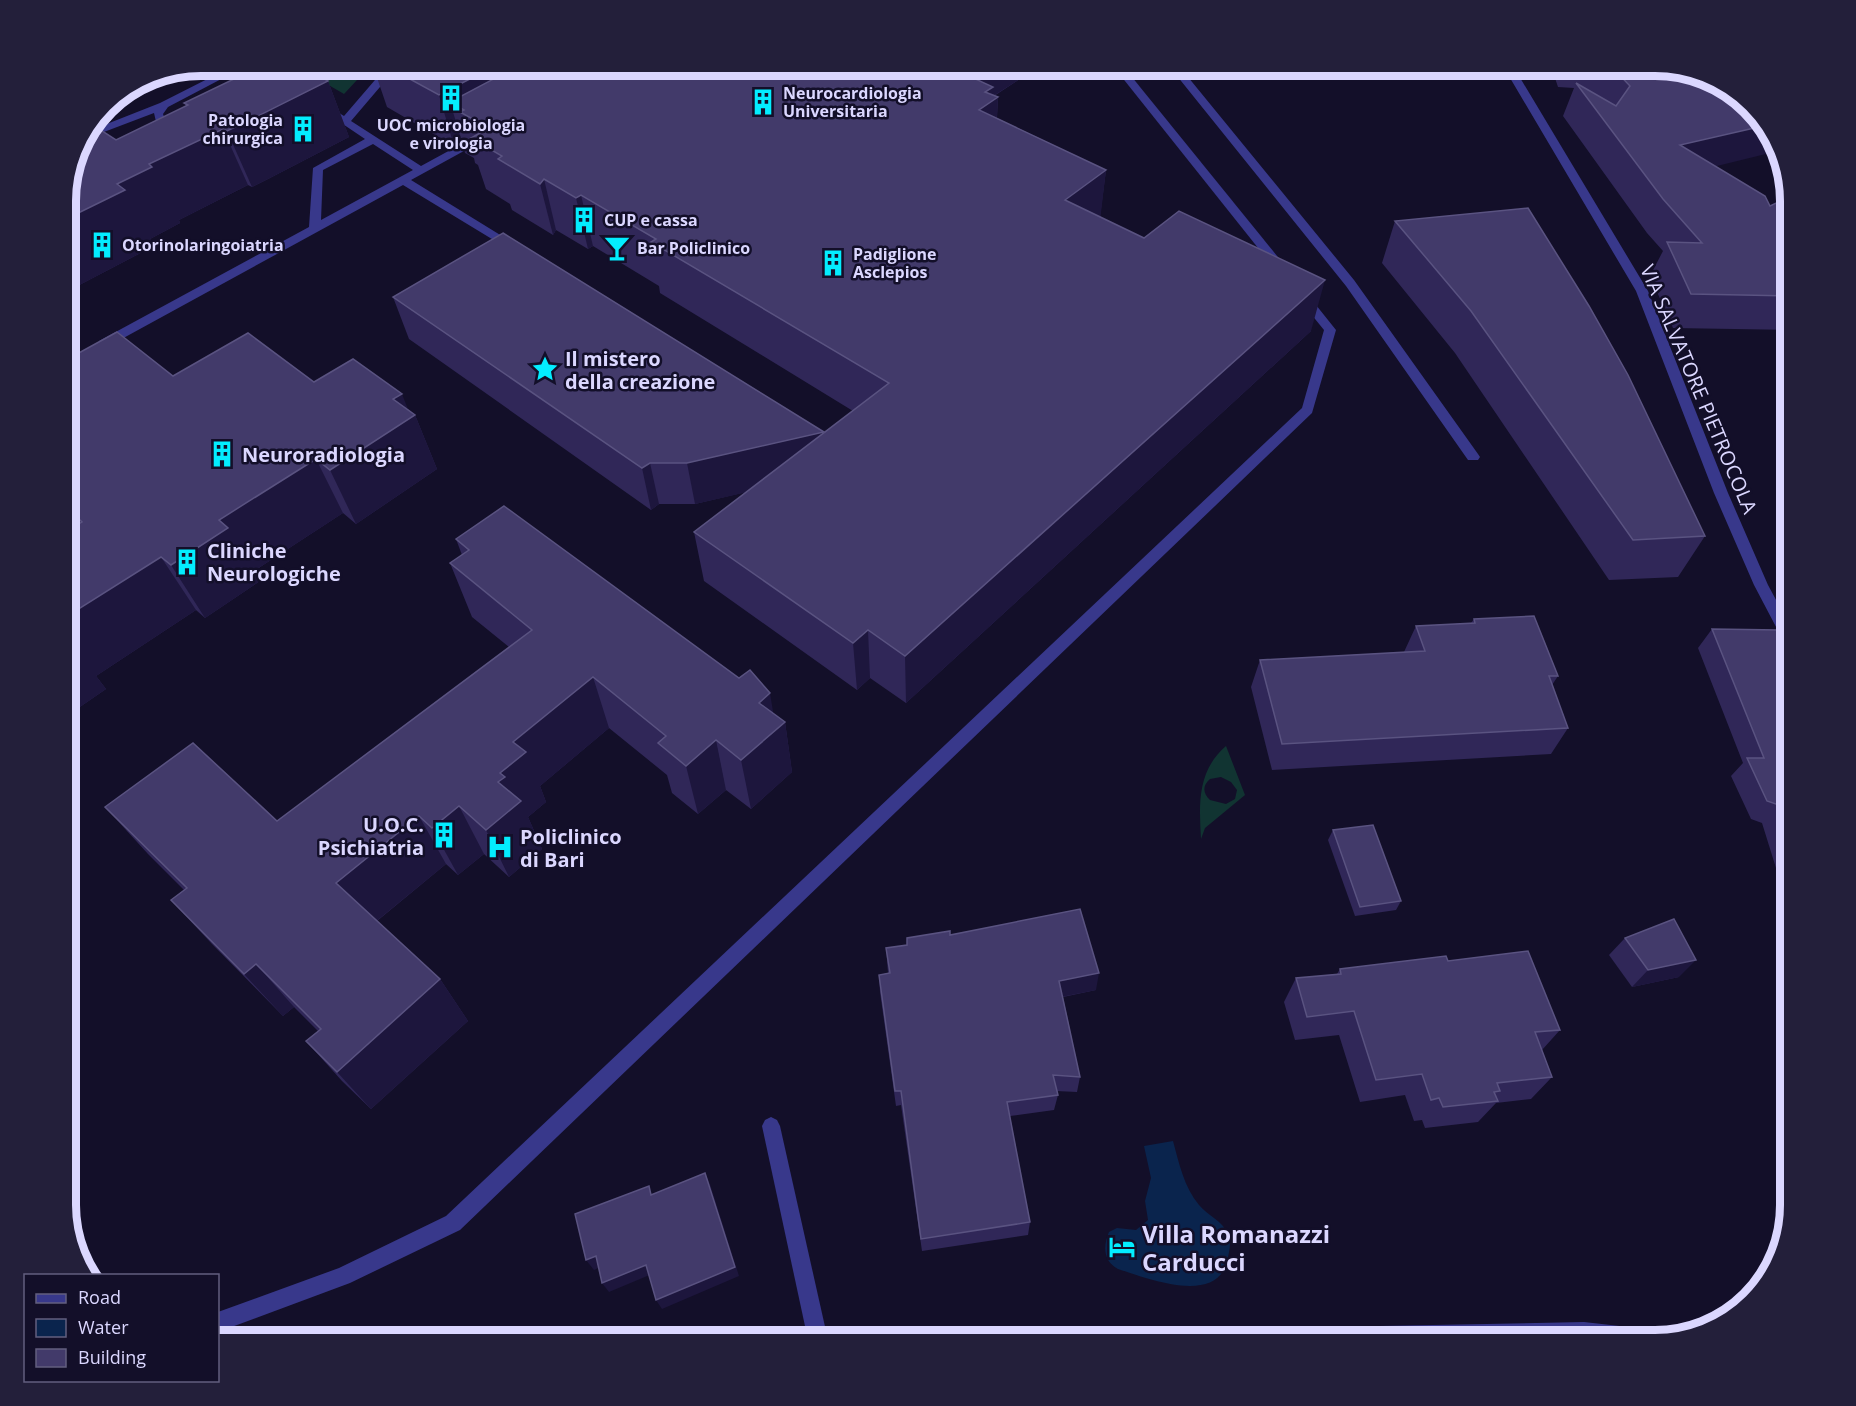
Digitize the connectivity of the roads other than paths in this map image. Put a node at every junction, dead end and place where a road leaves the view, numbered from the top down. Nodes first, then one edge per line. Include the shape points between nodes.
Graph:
1 (219, 77) edge
2 (386, 77) edge
3 (1127, 77) edge
4 (1183, 77) edge
5 (1515, 77) edge
6 (164, 105) junction
7 (319, 105) edge
8 (345, 122) junction
9 (100, 129) edge
10 (494, 131) edge
11 (188, 136) edge
12 (372, 140) junction
13 (89, 146) edge
14 (90, 150) edge
15 (421, 170) junction
16 (403, 180) junction
17 (315, 228) junction
18 (527, 256) edge
19 (87, 353) edge
20 (1473, 457) dead end
21 (1780, 621) edge
22 (771, 1126) dead end
23 (219, 1322) edge
24 (816, 1330) edge

1 - 6 street
2 - 8 street
3 - 23 street via 1330,330 1308,410 453,1223 343,1276
4 - 20 street via 1350,283
5 - 21 street, VIA SALVATORE PIETROCOLA via 1642,291 1721,494
6 - 9 street
6 - 11 street via 158,114 161,124
7 - 8 street
8 - 12 street
10 - 15 street
12 - 15 street
12 - 17 street via 318,168
13 - 14 street
15 - 16 street
16 - 17 street
16 - 18 street
17 - 19 street
22 - 24 street

